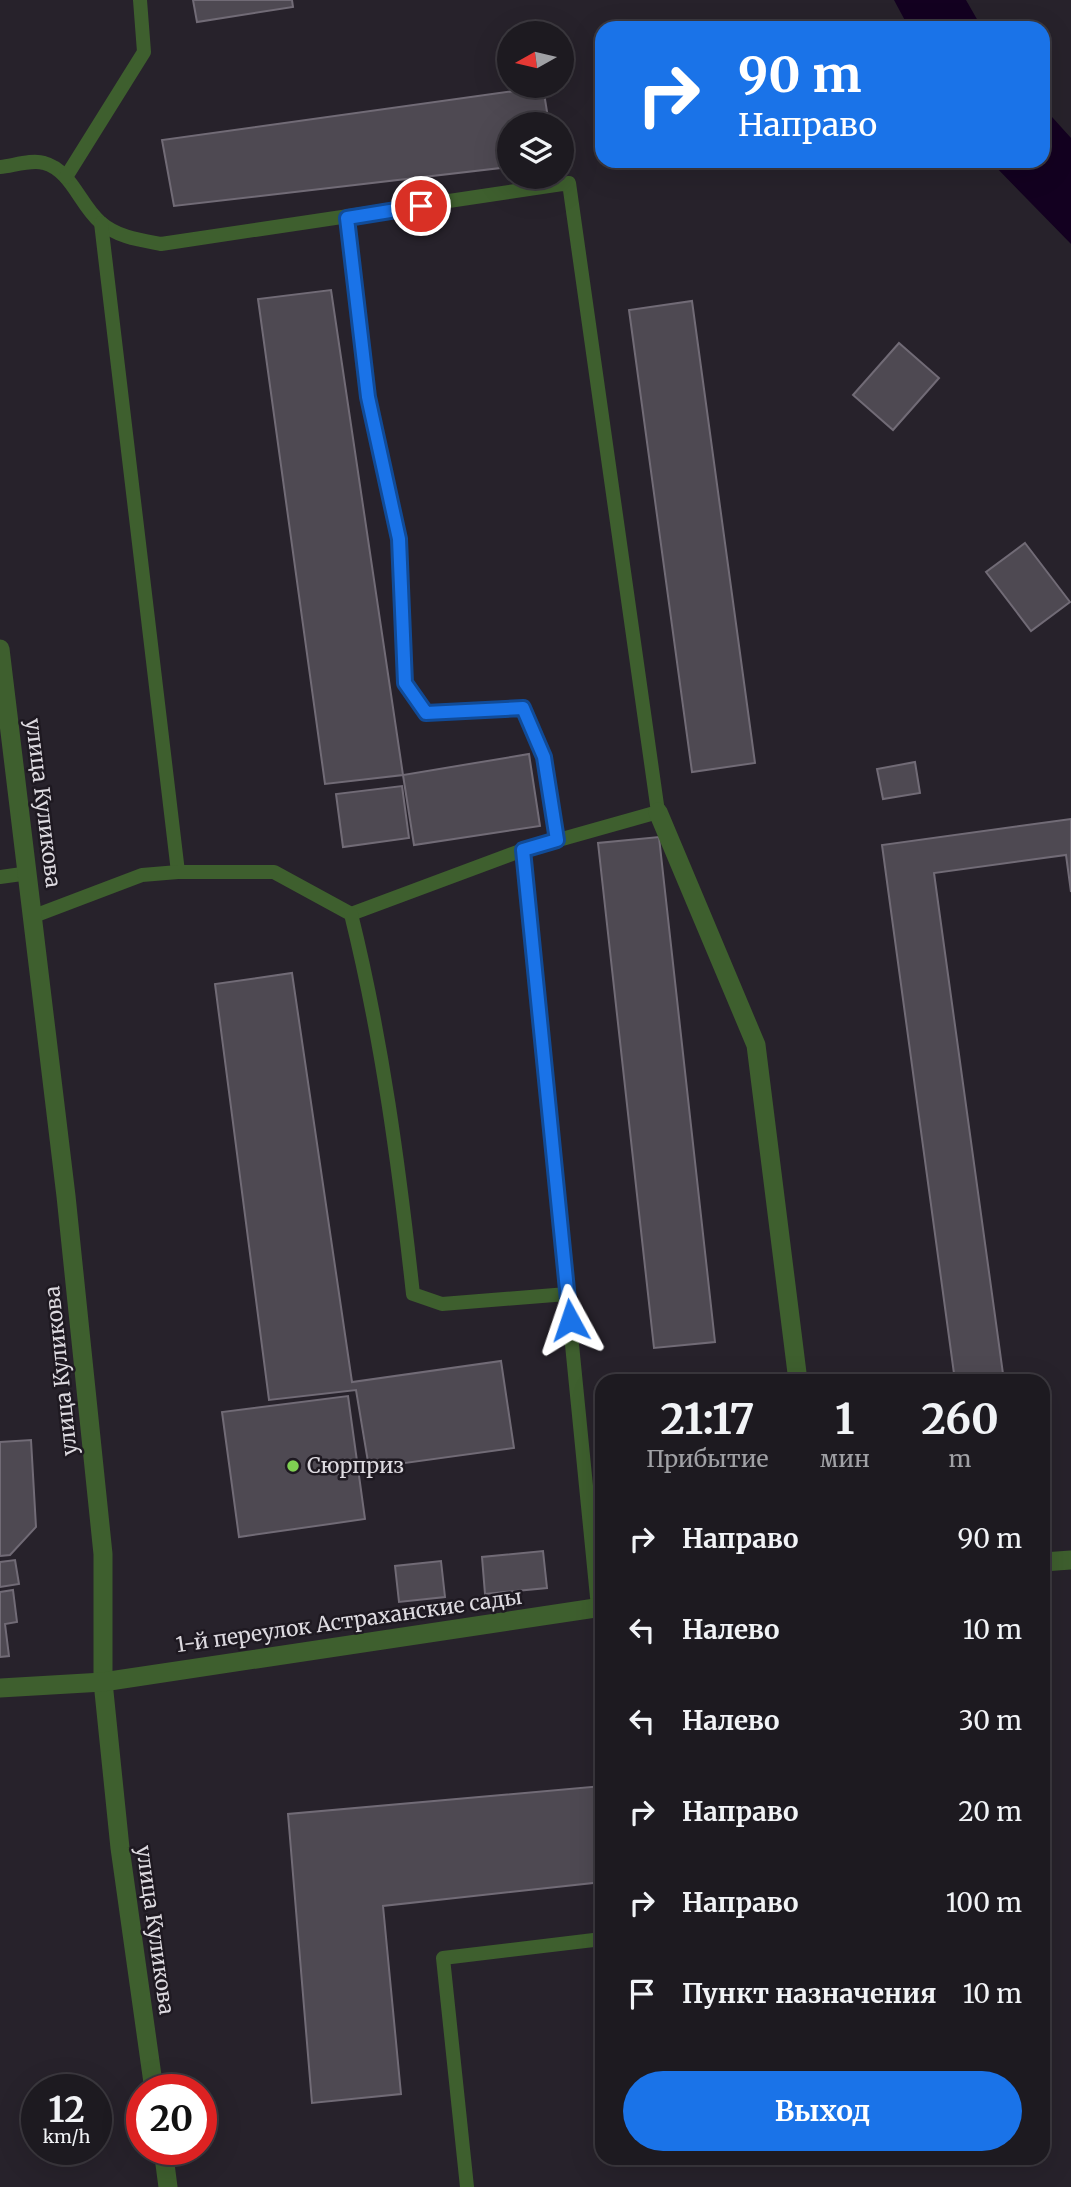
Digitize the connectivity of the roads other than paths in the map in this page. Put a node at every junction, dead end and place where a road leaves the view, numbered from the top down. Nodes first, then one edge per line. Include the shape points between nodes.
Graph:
1 (139, 0) edge
2 (0, 167) edge
3 (66, 177) junction
4 (347, 218) junction
5 (100, 223) junction
6 (0, 649) edge
7 (658, 812) junction
8 (557, 840) junction
9 (523, 850) junction
10 (177, 872) junction
11 (29, 873) junction
12 (0, 877) edge
13 (351, 914) junction
14 (34, 916) junction
15 (568, 1294) junction
16 (797, 1374) edge
17 (595, 1558) edge
18 (1071, 1560) edge
19 (1050, 1562) edge
20 (595, 1608) edge
21 (103, 1682) junction
22 (0, 1688) edge
23 (595, 1940) edge
24 (152, 2074) edge
25 (165, 2165) edge
26 (168, 2187) edge
27 (467, 2187) edge

1 - 3 lane via 144,52
2 - 3 lane via 44,162
3 - 5 lane
4 - 5 lane via 161,244 127,238
4 - 7 lane via 569,183
4 - 8 lane via 368,397 399,539 405,683 426,713 523,708 544,757
5 - 10 lane
6 - 11 street, улица Куликова
7 - 8 lane
7 - 16 street via 756,1045
8 - 9 lane
9 - 13 lane
9 - 15 lane
10 - 13 lane via 274,872
10 - 14 lane via 142,876
11 - 12 lane
11 - 14 street, улица Куликова
13 - 15 lane via 371,995 400,1172 413,1294 442,1304
14 - 21 street, улица Куликова via 103,1554
15 - 17 lane
18 - 19 street
20 - 21 street, 1-й переулок Астраханские сады
21 - 22 street, 1-й переулок Астраханские сады
21 - 24 street, улица Куликова via 120,1848
23 - 27 lane via 443,1958
25 - 26 street

